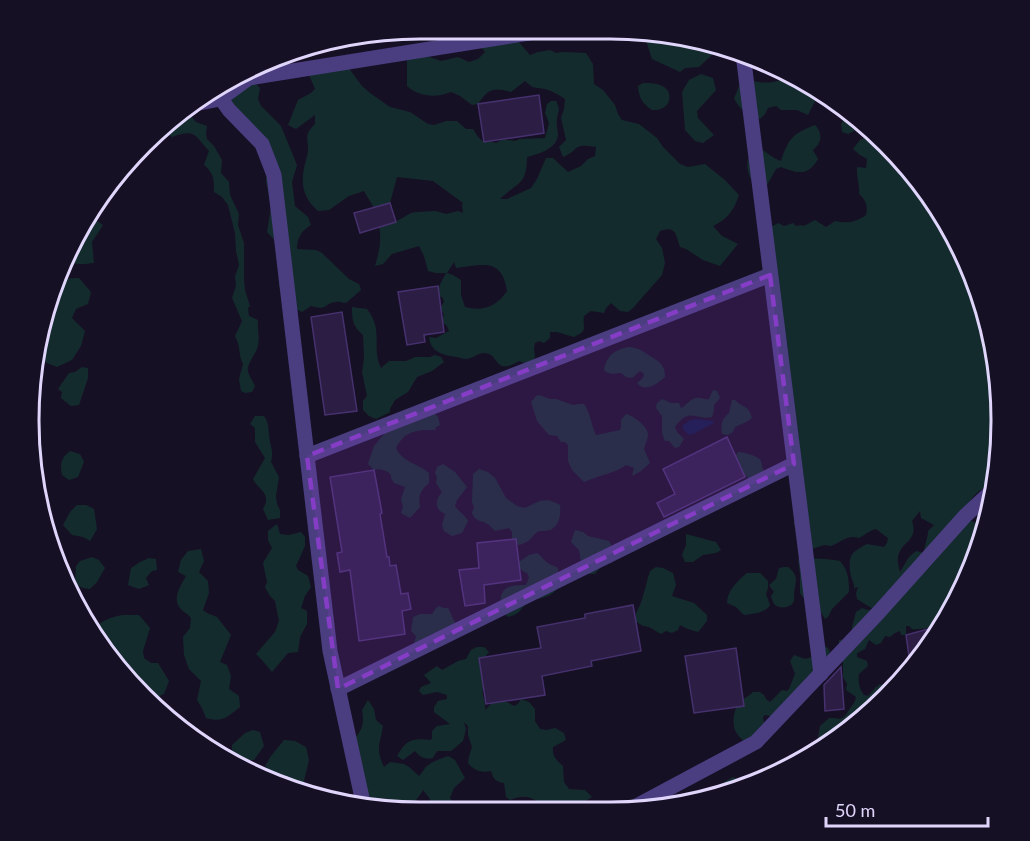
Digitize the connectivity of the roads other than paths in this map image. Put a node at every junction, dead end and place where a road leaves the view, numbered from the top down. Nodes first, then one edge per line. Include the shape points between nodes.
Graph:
1 (492, 39) edge
2 (743, 63) edge
3 (254, 77) edge
4 (219, 97) edge
5 (770, 275) junction
6 (307, 456) junction
7 (794, 464) junction
8 (983, 499) edge
9 (821, 674) junction
10 (338, 689) junction
11 (362, 798) edge
12 (648, 800) edge

1 - 3 street
2 - 5 street
4 - 6 street via 262,144 274,175
5 - 6 street
5 - 7 street
6 - 10 street
7 - 9 street
7 - 10 street
8 - 9 street
9 - 12 street via 756,742
10 - 11 street

